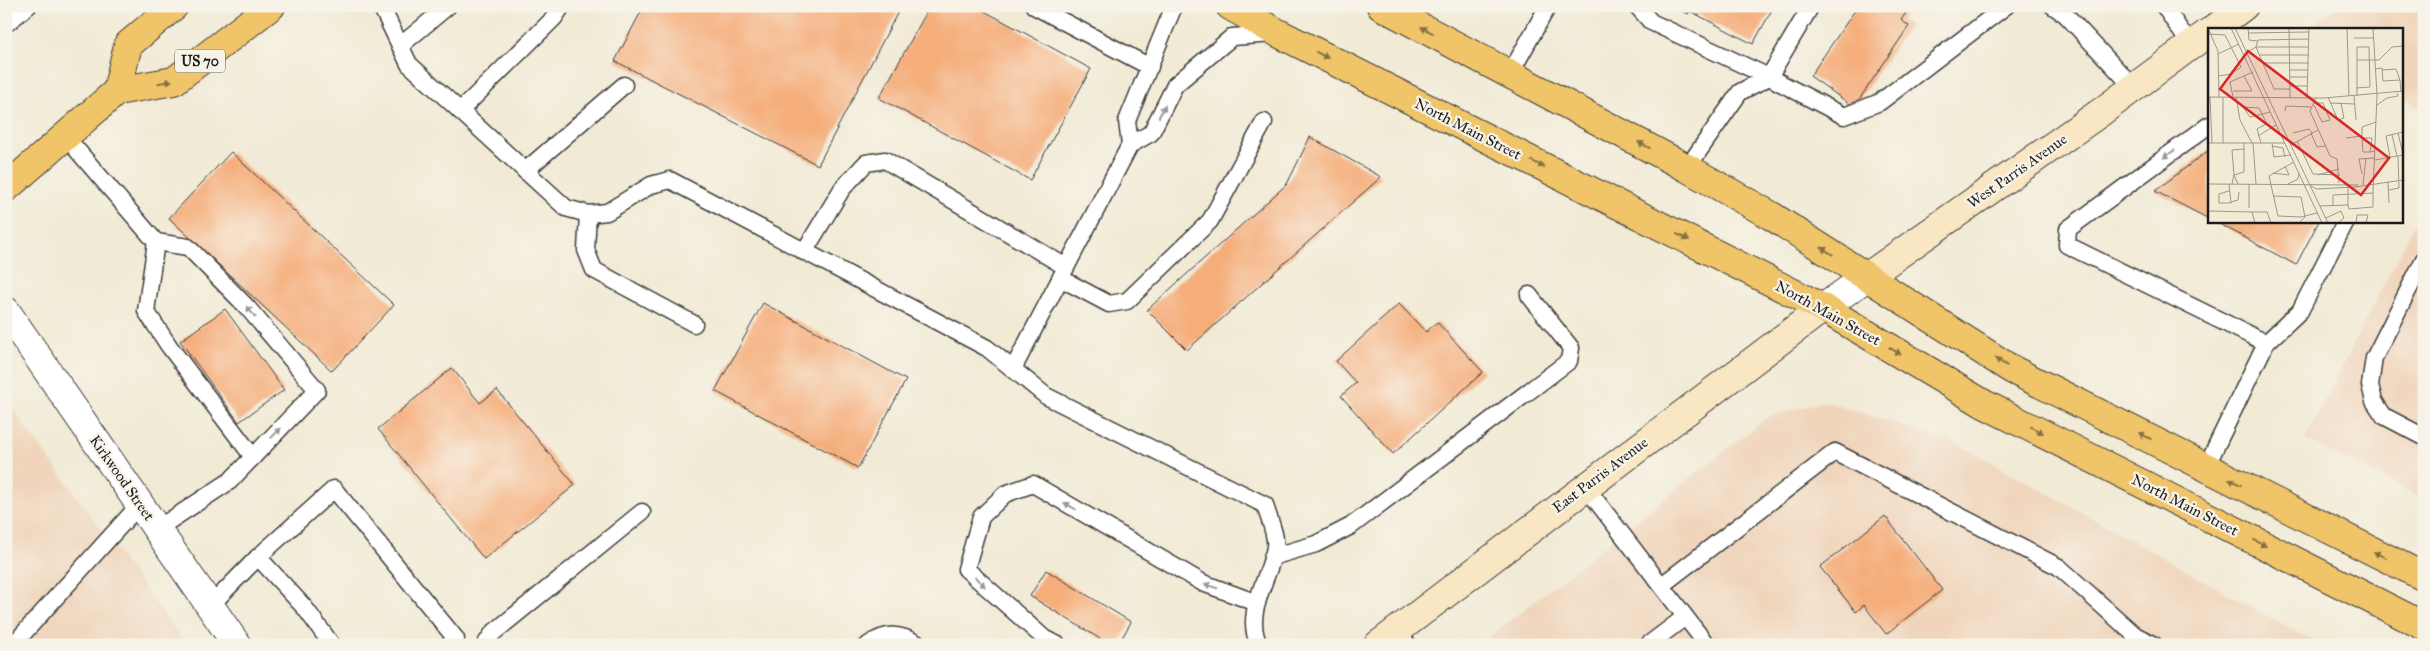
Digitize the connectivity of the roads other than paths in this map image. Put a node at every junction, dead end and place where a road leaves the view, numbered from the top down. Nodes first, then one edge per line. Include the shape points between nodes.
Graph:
1 (28, 6) edge
2 (174, 6) edge
3 (271, 6) edge
4 (381, 6) edge
5 (448, 6) edge
6 (562, 6) edge
7 (1034, 6) edge
8 (1174, 6) edge
9 (1230, 6) edge
10 (1548, 6) edge
11 (1637, 6) edge
12 (1811, 6) edge
13 (2006, 6) edge
14 (2053, 6) edge
15 (2164, 6) edge
16 (1386, 7) edge
17 (6, 24) edge
18 (2218, 27) edge
19 (1278, 33) junction
20 (2208, 34) edge
21 (400, 46) junction
22 (1150, 66) junction
23 (1510, 74) junction
24 (1769, 76) junction
25 (624, 85) dead end
26 (2134, 88) junction
27 (118, 91) junction
28 (460, 111) junction
29 (1264, 122) dead end
30 (2208, 126) edge
31 (65, 136) junction
32 (1130, 145) junction
33 (1687, 168) junction
34 (525, 171) junction
35 (6, 188) edge
36 (588, 214) junction
37 (2345, 222) edge
38 (156, 242) junction
39 (804, 252) junction
40 (2424, 258) edge
41 (1063, 272) junction
42 (1868, 276) junction
43 (1529, 295) dead end
44 (1824, 308) junction
45 (6, 311) edge
46 (694, 324) dead end
47 (2266, 343) junction
48 (1013, 369) junction
49 (2424, 436) edge
50 (253, 457) junction
51 (2206, 467) junction
52 (1585, 486) junction
53 (140, 504) junction
54 (642, 512) dead end
55 (157, 528) junction
56 (258, 557) junction
57 (1272, 557) junction
58 (2424, 577) edge
59 (1662, 586) junction
60 (1257, 603) junction
61 (210, 606) junction
62 (1686, 617) junction
63 (2424, 626) edge
64 (1394, 640) edge
65 (456, 643) edge
66 (14, 645) edge
67 (237, 645) edge
68 (332, 645) edge
69 (485, 645) edge
70 (868, 645) edge
71 (920, 645) edge
72 (1058, 645) edge
73 (1259, 645) edge
74 (1648, 645) edge
75 (1707, 645) edge
76 (2154, 645) edge

1 - 17 lane
2 - 27 main road via 128,45
27 -> 3 main road, US 70 via 174,81
4 - 21 lane
5 - 21 lane
6 - 28 lane via 554,18
7 - 22 lane
8 - 22 lane
9 - 19 main road, North Main Street
10 - 23 lane
11 - 24 lane via 1651,22
12 - 24 lane
13 - 24 lane via 1880,102 1844,116
14 - 26 lane via 2065,14
15 - 18 lane
23 -> 16 main road
32 -> 19 lane via 1151,133 1175,85 1232,37
19 -> 44 main road, North Main Street
20 - 26 street, West Parris Avenue
21 - 28 lane via 409,64
22 - 32 lane via 1127,122
33 -> 23 main road
24 - 33 lane via 1740,92
25 - 34 lane
26 - 42 street, West Parris Avenue
27 - 31 main road
28 - 34 lane
29 - 41 lane via 1210,221 1127,301 1109,304
30 -> 47 lane via 2068,229 2067,245
31 - 35 main road
31 - 38 lane
32 - 41 lane
42 -> 33 main road
34 - 36 lane via 566,208
36 - 39 lane via 607,212 652,185 670,180
36 - 46 lane via 586,250 594,270
37 - 47 lane via 2300,311
38 - 50 lane via 146,311
50 -> 38 lane via 317,390 247,307 188,247
39 - 41 lane via 842,189 866,163 885,160
39 - 48 lane via 987,348
40 - 49 lane via 2374,358 2370,384 2374,401 2384,416
41 - 48 lane
42 - 44 street, West Parris Avenue
51 -> 42 main road via 2011,368
43 - 57 lane via 1571,348 1569,361 1351,526 1316,544
44 - 52 street, East Parris Avenue
44 -> 63 main road, North Main Street via 1984,404
45 - 53 street, Kirkwood Street
47 - 51 lane
48 - 57 lane via 1046,396 1265,505 1276,544
50 - 55 lane via 230,481
58 -> 51 main road
52 - 59 lane
52 - 64 street, East Parris Avenue
53 - 55 street, Kirkwood Street
53 - 66 lane
54 - 69 lane via 493,633
55 - 61 street, Kirkwood Street
56 - 61 lane
56 - 65 lane via 334,489
56 - 68 lane via 305,608
57 - 60 lane
59 - 62 lane
59 - 76 lane via 1836,452 2059,567 2135,635
60 -> 72 lane via 1203,582 1032,484 1005,494 981,517 966,569 1045,639
60 - 73 lane via 1254,620
61 - 67 street, Kirkwood Street
62 - 74 lane
62 - 75 lane
70 - 71 lane via 880,637 904,635

